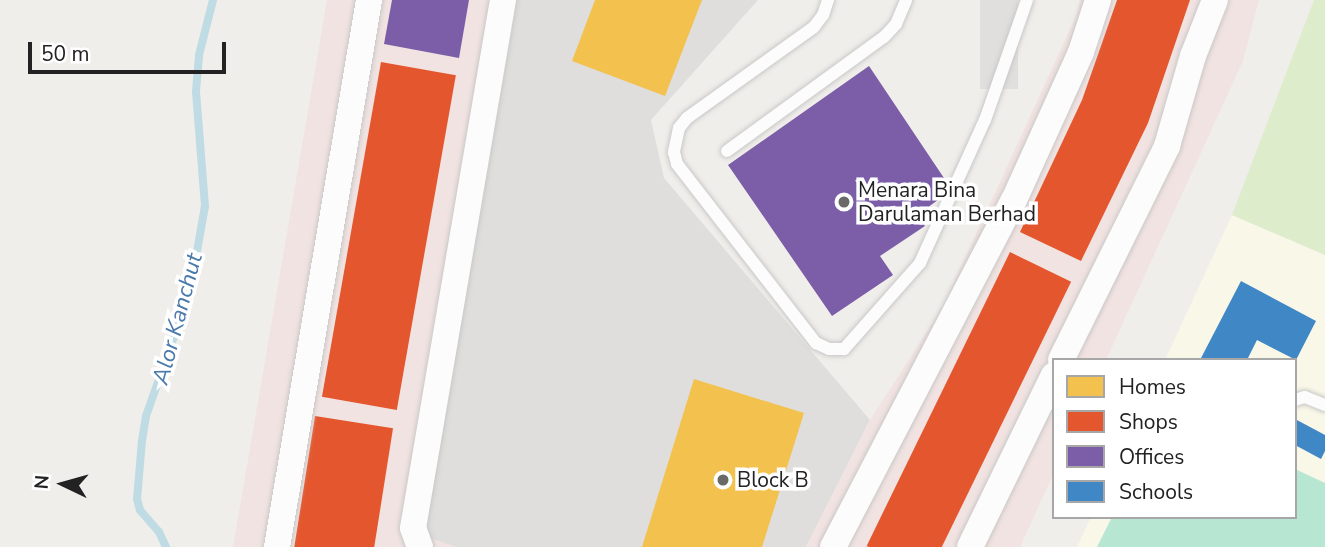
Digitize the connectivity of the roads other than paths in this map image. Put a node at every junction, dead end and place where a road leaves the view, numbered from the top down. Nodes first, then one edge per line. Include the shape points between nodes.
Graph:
1 (369, 0) edge
2 (503, 0) edge
3 (828, 0) edge
4 (906, 0) edge
5 (1027, 0) edge
6 (1098, 0) edge
7 (1215, 0) edge
8 (727, 151) dead end
9 (1063, 358) edge
10 (1051, 386) edge
11 (1297, 399) edge
12 (1325, 405) edge
13 (277, 547) edge
14 (419, 547) edge
15 (832, 547) edge
16 (970, 547) edge

1 - 13 street
2 - 14 street via 413,528
3 - 5 lane via 814,27 687,118 679,128 674,152 677,164 816,343 844,349 920,263 985,120
4 - 8 lane via 884,37
6 - 15 street via 1080,52 1014,200
7 - 9 street via 1167,146
10 - 16 street
11 - 12 lane via 1305,397

